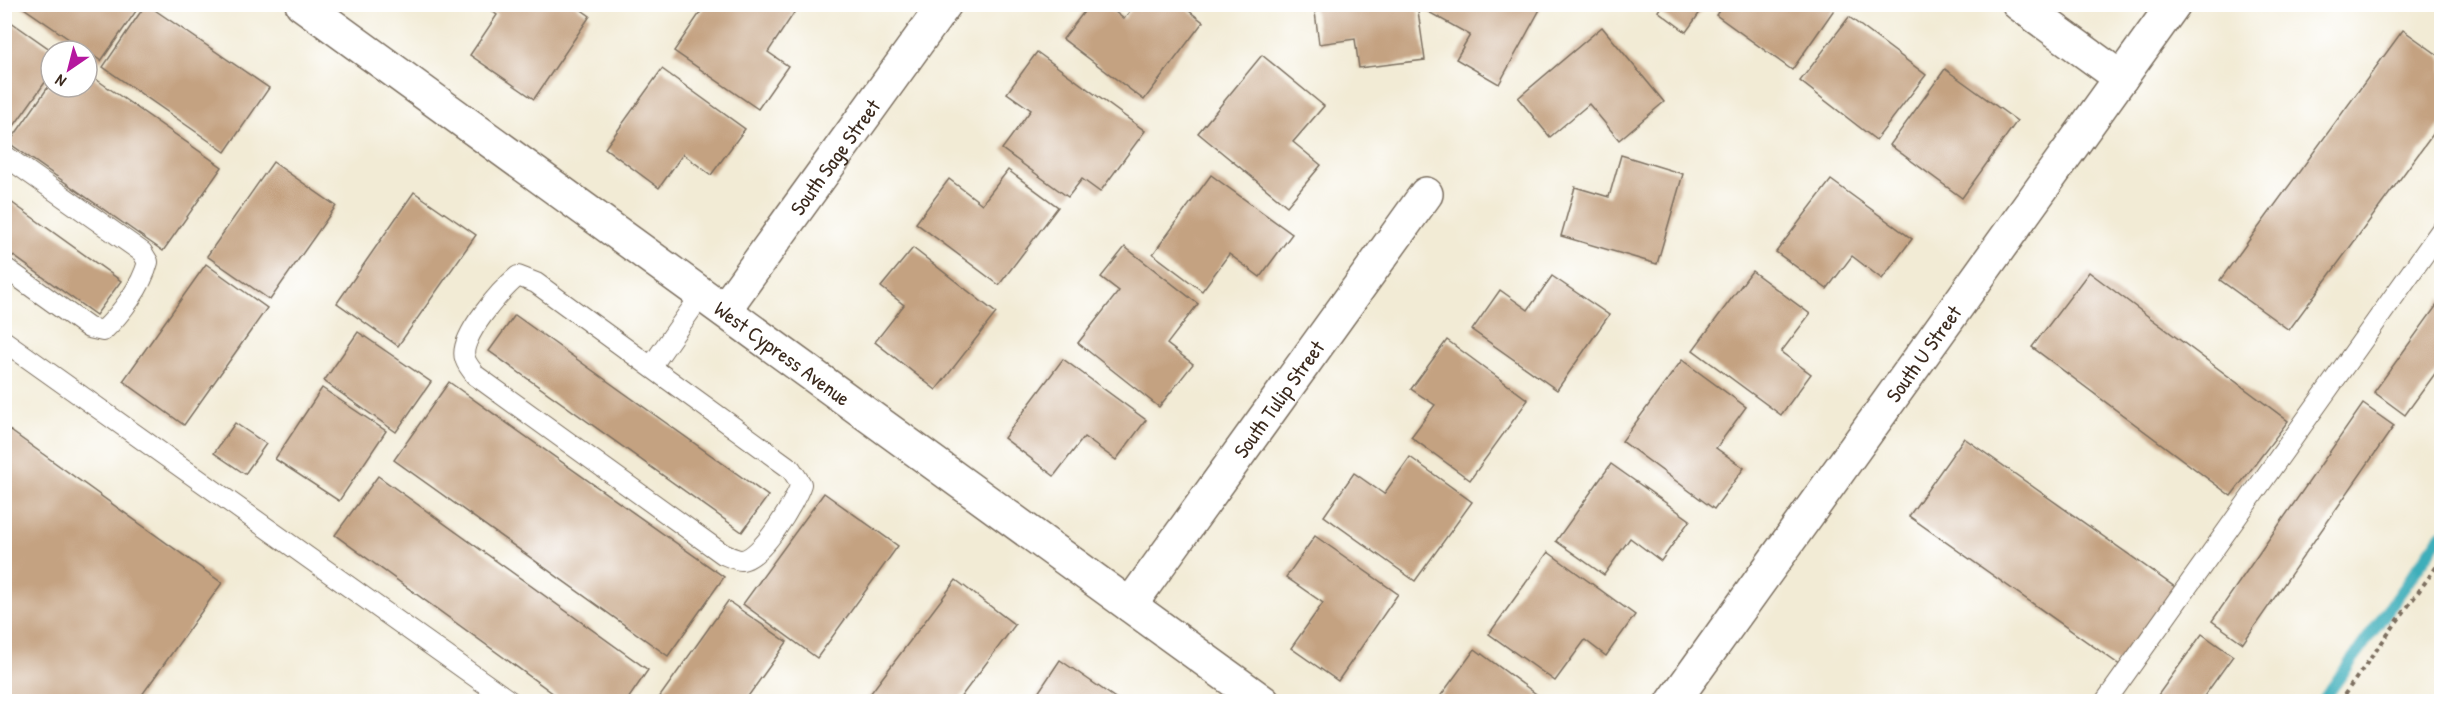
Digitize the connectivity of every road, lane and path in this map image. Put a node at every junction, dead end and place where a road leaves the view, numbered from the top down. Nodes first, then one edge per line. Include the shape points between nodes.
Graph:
1 (945, 4) edge
2 (2019, 4) edge
3 (2174, 4) edge
4 (312, 7) edge
5 (2121, 78) junction
6 (4, 155) edge
7 (1426, 194) dead end
8 (2442, 229) edge
9 (4, 267) edge
10 (713, 302) junction
11 (4, 341) edge
12 (651, 367) junction
13 (2442, 559) edge
14 (1130, 605) junction
15 (511, 702) edge
16 (1263, 702) edge
17 (1673, 702) edge
18 (2104, 702) edge
19 (2339, 702) edge

1 - 10 street, South Sage Street
2 - 5 street
3 - 5 street, South U Street
4 - 10 street, West Cypress Avenue
5 - 17 street, South U Street
6 - 9 lane via 142,252 148,262 145,275 103,331 89,328
7 - 14 street, South Tulip Street
8 - 18 lane
10 - 12 lane
10 - 14 street, West Cypress Avenue
11 - 15 lane
12 - 12 lane via 536,283 518,276 504,287 465,341 464,358 475,375 723,554 741,560 756,554 796,499 801,484 791,469
13 - 19 path
14 - 16 street, West Cypress Avenue

